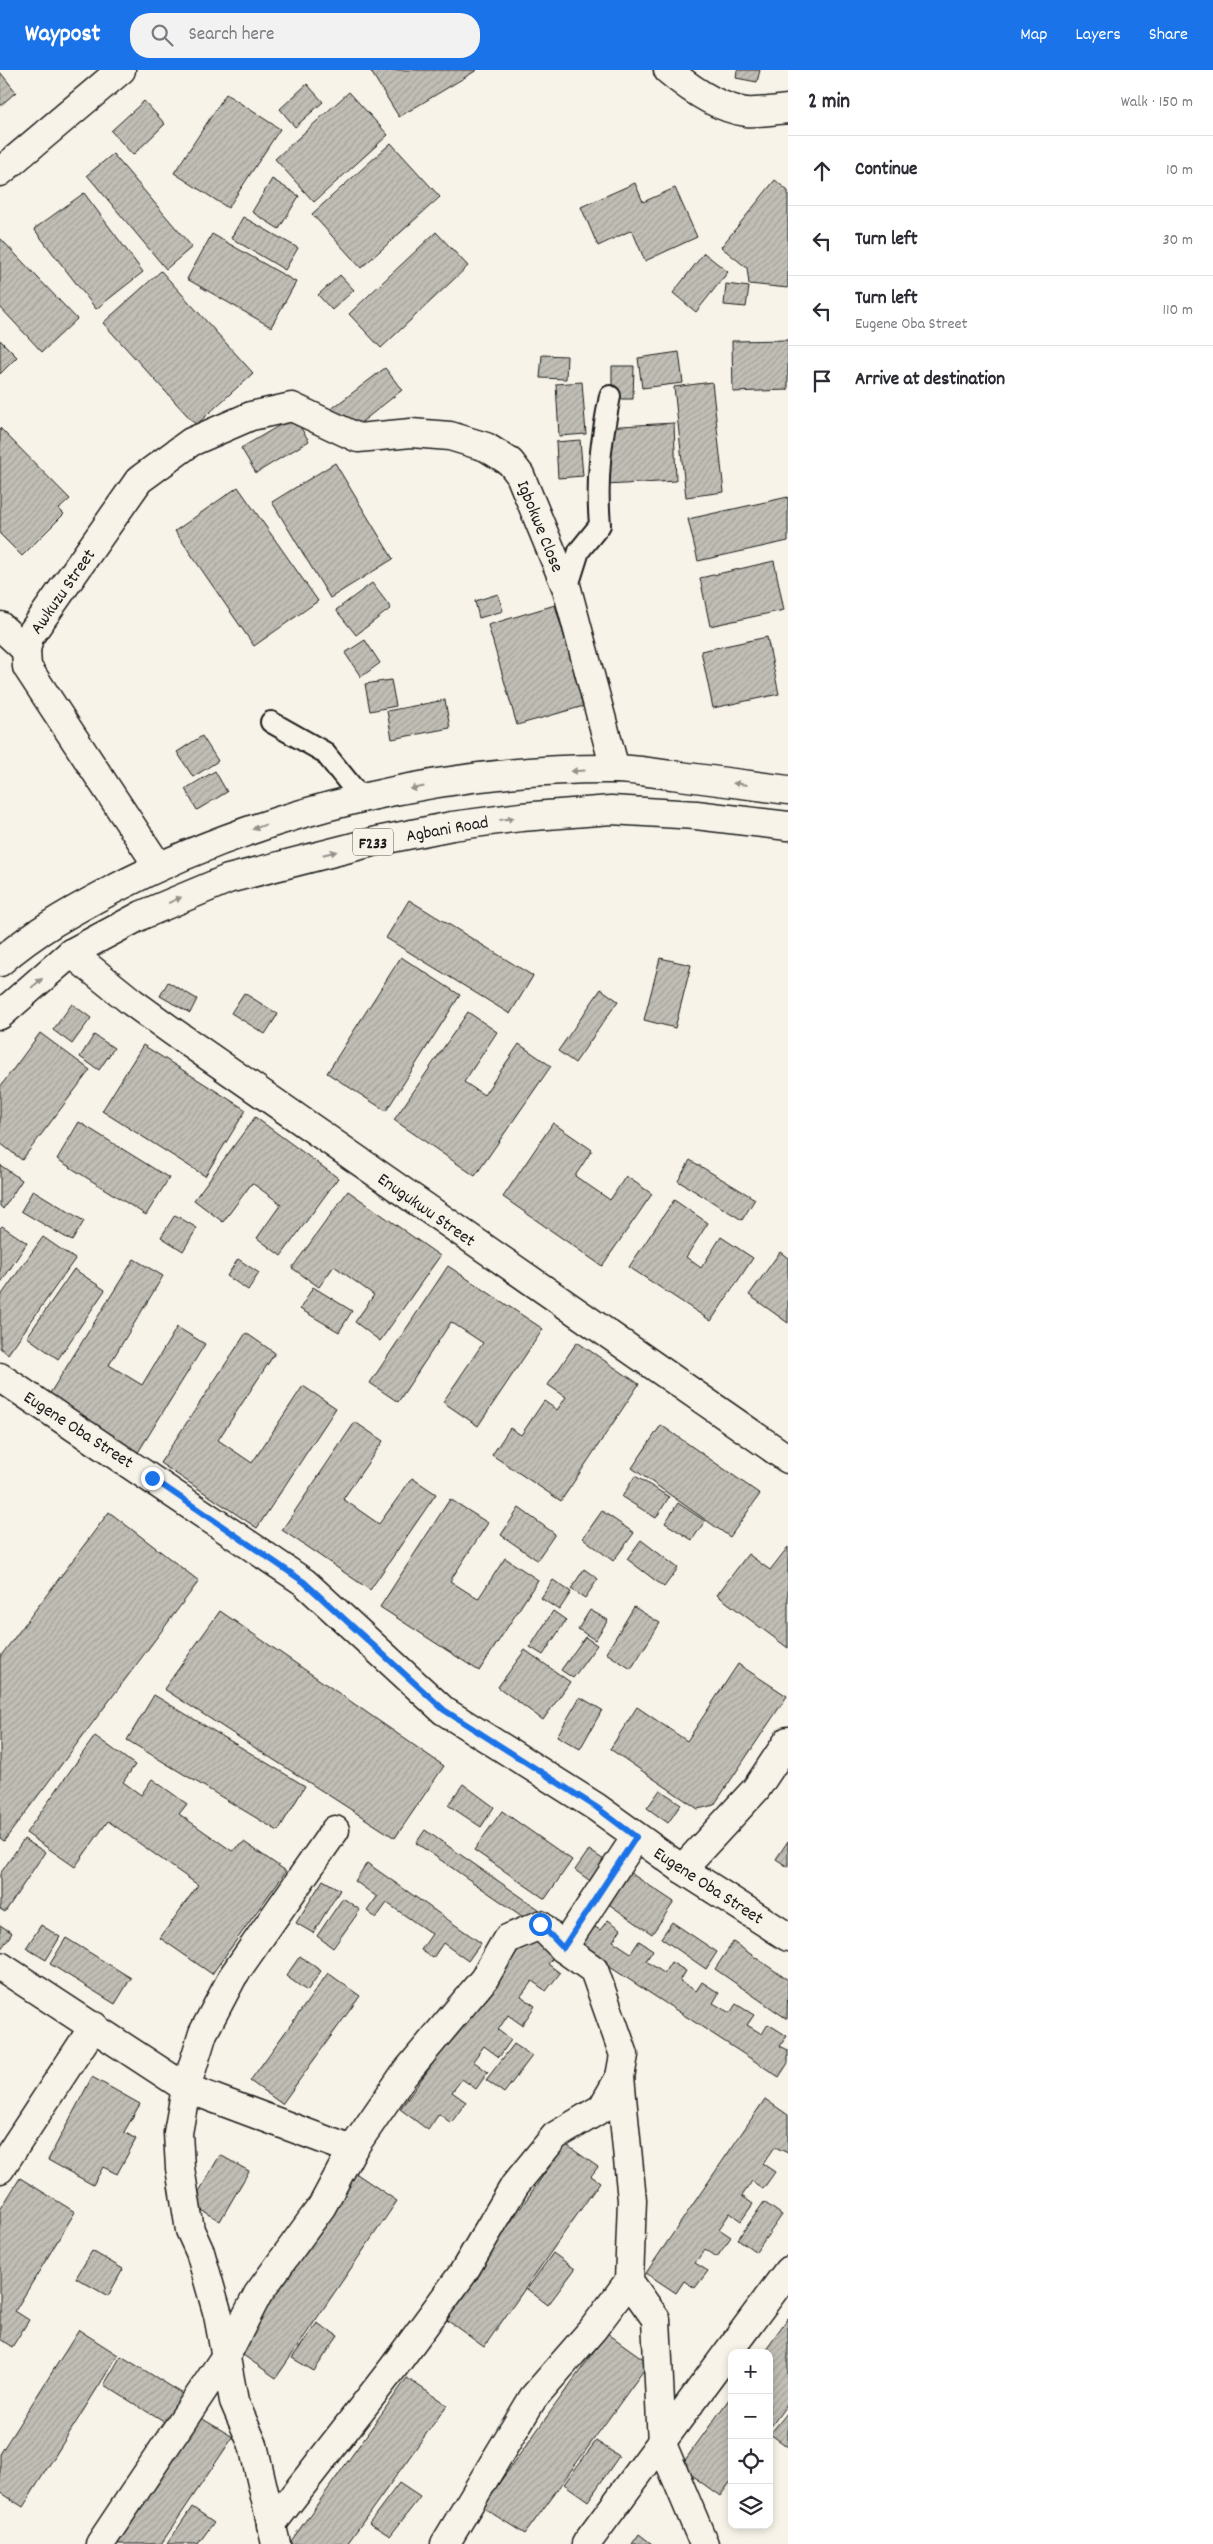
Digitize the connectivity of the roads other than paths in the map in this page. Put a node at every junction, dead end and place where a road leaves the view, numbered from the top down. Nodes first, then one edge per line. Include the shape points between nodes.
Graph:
1 (121, 70) edge
2 (668, 70) edge
3 (788, 109) edge
4 (0, 172) edge
5 (610, 396) dead end
6 (224, 426) joint
7 (567, 590) junction
8 (0, 626) edge
9 (26, 650) junction
10 (271, 722) dead end
11 (615, 769) junction
12 (788, 790) edge
13 (362, 799) junction
14 (788, 826) edge
15 (158, 866) junction
16 (71, 953) junction
17 (0, 962) edge
18 (0, 1015) edge
19 (0, 1377) edge
20 (788, 1459) edge
21 (788, 1741) edge
22 (336, 1830) dead end
23 (636, 1837) junction
24 (682, 1869) junction
25 (788, 1937) edge
26 (563, 1948) junction
27 (0, 1966) edge
28 (94, 2026) junction
29 (620, 2077) junction
30 (186, 2088) junction
31 (352, 2150) junction
32 (0, 2169) edge
33 (788, 2271) edge
34 (629, 2281) junction
35 (227, 2354) junction
36 (662, 2444) junction
37 (273, 2534) edge
38 (100, 2544) edge
39 (445, 2544) edge
40 (586, 2544) edge
41 (704, 2544) edge

1 - 4 street
2 - 3 street via 727,108 747,112
5 - 7 lane via 599,453 597,492 600,525 579,551
6 - 7 street, Igbokwe Close via 292,407 358,438 420,434 450,436 486,447 510,462 520,475
6 - 9 street, Awkuzu Street via 191,442 139,480 29,637
7 - 11 street, Igbokwe Close
8 - 9 street
9 - 15 street, Awkuzu Street via 27,667
10 - 13 lane via 324,752
12 -> 11 street
11 -> 13 street via 506,774
13 -> 15 street via 272,822
16 -> 14 street, Agbani Road / F233 via 142,915 228,878 452,826 611,810 696,815
15 - 17 street via 65,914 23,941
18 -> 16 street, Agbani Road / F233
16 - 20 street, Enugukwu Street via 172,1031
19 - 23 street, Eugene Oba Street via 304,1582 444,1710 596,1807
21 - 24 street via 756,1789
22 - 30 street via 233,1976 203,2033
23 - 24 street, Eugene Oba Street
23 - 26 street
24 - 25 street, Eugene Oba Street
26 - 29 street via 594,1970 624,2055
26 - 31 street via 540,1924 507,1939 484,1979 403,2076
27 - 28 street
28 - 30 street
28 - 32 street
29 - 34 street via 632,2200
29 - 37 street via 602,2108 555,2136 515,2185 463,2273
30 - 31 street
30 - 35 street via 178,2133 180,2168 190,2230 200,2252
31 - 35 street via 322,2206 258,2294
33 - 36 street
34 - 36 street via 656,2319
34 - 39 street via 593,2329 533,2398
35 - 37 street via 234,2401 253,2445
35 - 38 street
36 - 40 street
36 - 41 street

